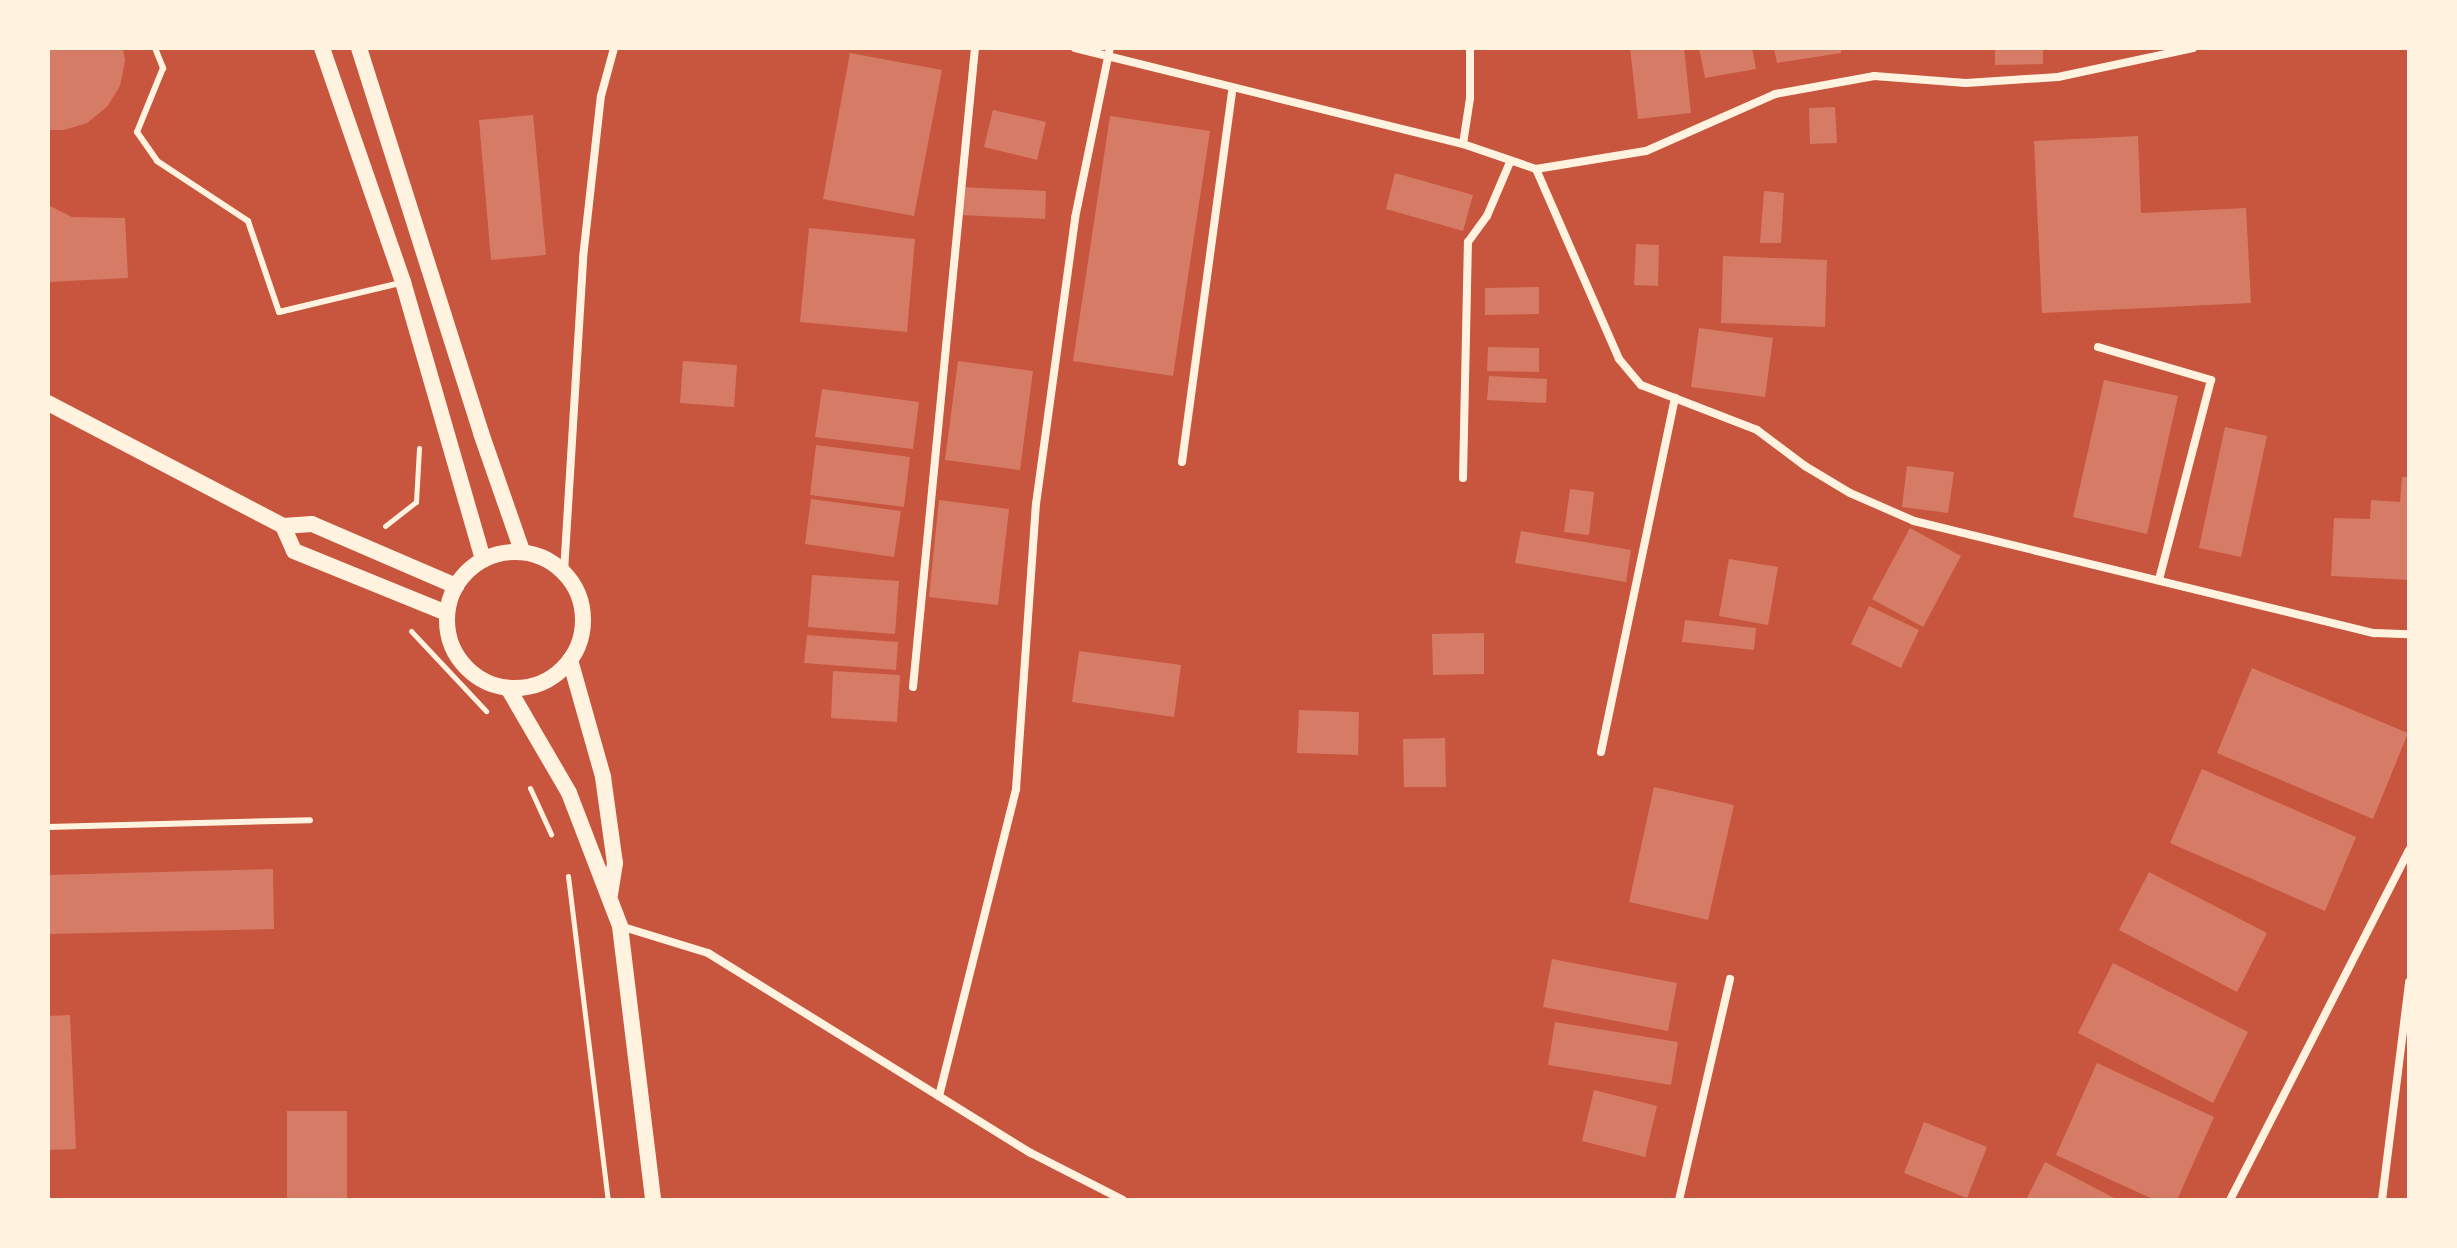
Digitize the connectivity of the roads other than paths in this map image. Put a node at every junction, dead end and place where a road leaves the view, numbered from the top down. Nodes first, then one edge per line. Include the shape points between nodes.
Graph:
1 (155, 48) edge
2 (322, 48) edge
3 (359, 48) edge
4 (614, 48) edge
5 (975, 48) edge
6 (1075, 48) edge
7 (1470, 48) edge
8 (2193, 48) edge
9 (2168, 51) edge
10 (1109, 52) edge
11 (1233, 87) junction
12 (1463, 144) junction
13 (1510, 162) junction
14 (1536, 169) junction
15 (403, 282) junction
16 (2098, 347) dead end
17 (1675, 398) junction
18 (48, 403) edge
19 (1182, 462) dead end
20 (1463, 478) dead end
21 (283, 526) junction
22 (522, 551) junction
23 (483, 560) junction
24 (564, 572) junction
25 (2159, 580) junction
26 (456, 586) junction
27 (447, 613) junction
28 (2409, 634) edge
29 (570, 660) junction
30 (913, 687) dead end
31 (508, 688) junction
32 (1601, 752) dead end
33 (310, 820) dead end
34 (48, 827) edge
35 (2409, 850) edge
36 (610, 897) junction
37 (620, 926) junction
38 (1730, 979) dead end
39 (2409, 982) edge
40 (939, 1096) junction
41 (653, 1200) edge
42 (1123, 1200) edge
43 (1679, 1200) edge
44 (2230, 1200) edge
45 (2382, 1200) edge

1 - 15 lane via 163,68 137,132 157,161 248,221 279,312
2 - 15 main road
3 - 22 main road
4 - 24 street via 601,96 583,258
5 - 30 street
6 - 10 street
7 - 12 street
8 - 9 street
9 - 14 street via 2058,77 1966,83 1874,76 1775,94 1646,151
10 - 11 street
10 - 40 street via 1075,218 1036,504 1016,789
11 - 12 street
11 - 19 street
12 - 13 street
13 - 14 street
13 - 20 street via 1487,216 1468,242
14 - 17 street via 1619,359 1641,385
15 - 23 main road
16 - 25 street via 2211,380
17 - 25 street via 1757,430 1850,493 1914,521
17 - 32 street
18 - 21 main road
21 - 26 main road via 312,524
21 - 27 main road via 294,551
22 - 23 main road
22 - 24 main road via 545,557
23 - 26 main road
24 - 29 main road via 584,615 581,639
25 - 28 street via 2375,633
26 - 27 main road
27 - 31 main road via 452,648 466,667 485,681
29 - 31 main road via 543,682
29 - 36 main road via 603,777 615,863
31 - 36 main road via 569,793
33 - 34 lane
35 - 44 street
36 - 37 main road
37 - 40 street via 708,953
37 - 41 main road
38 - 43 street
39 - 45 street
40 - 42 street via 1031,1153

